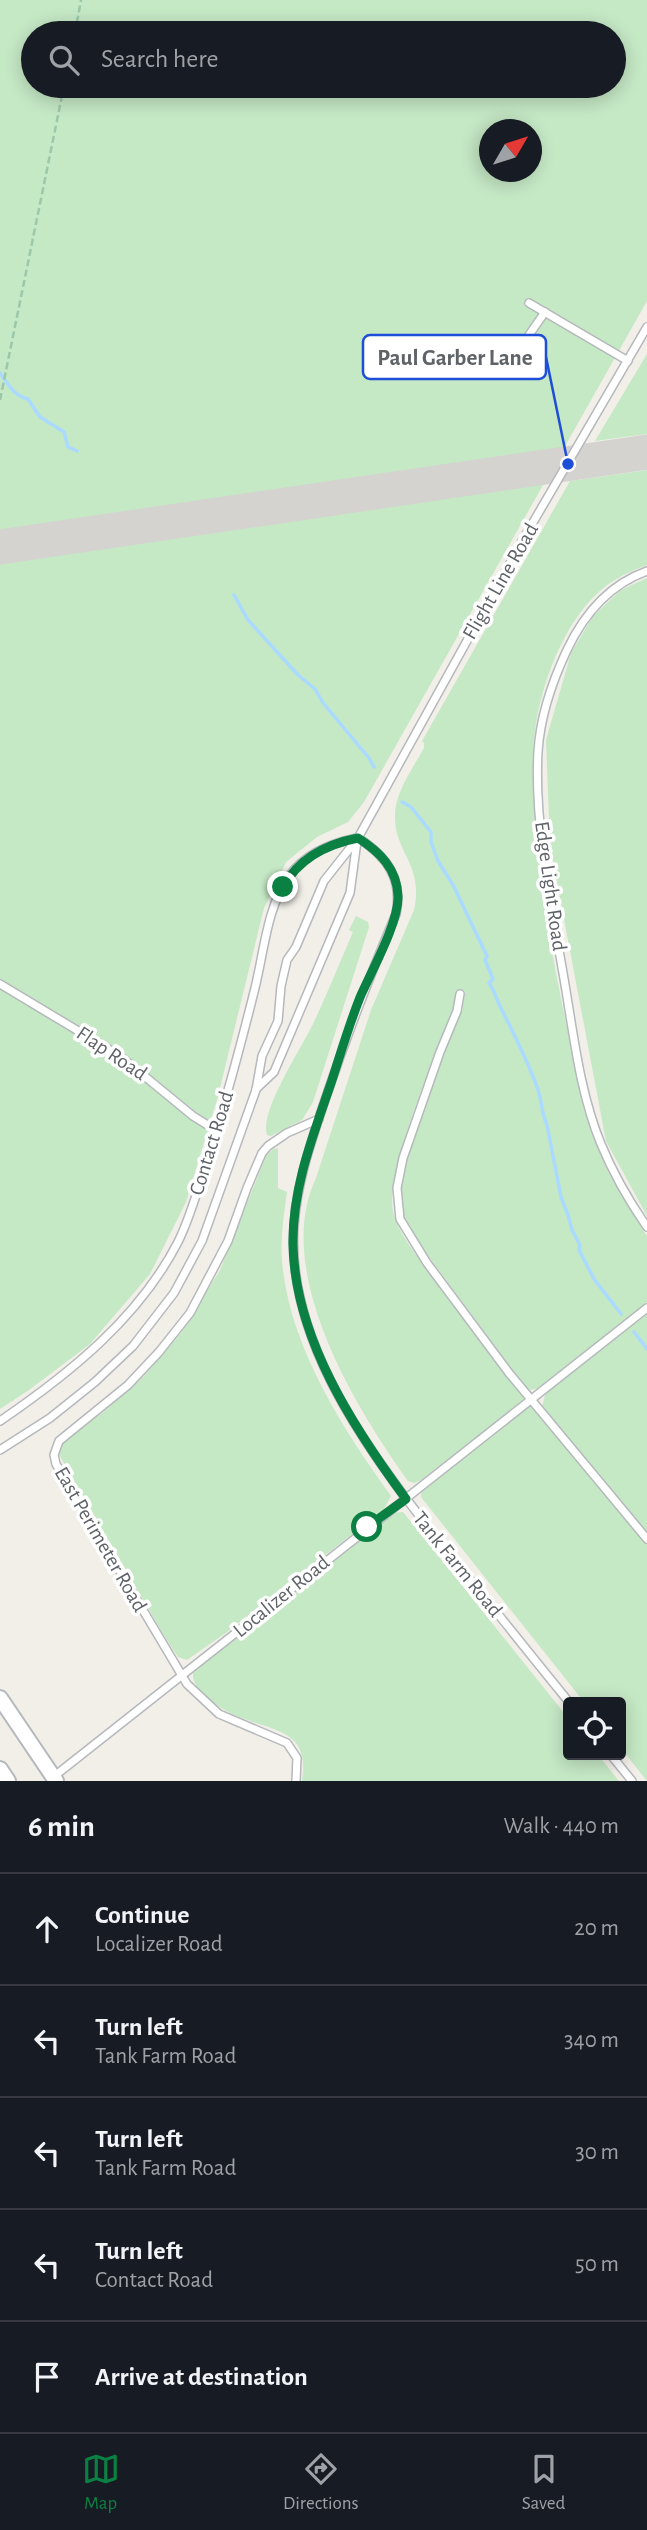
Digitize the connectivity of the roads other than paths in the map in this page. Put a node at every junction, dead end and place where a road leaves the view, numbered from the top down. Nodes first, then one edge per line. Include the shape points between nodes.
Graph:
1 (529, 303) dead end
2 (545, 312) junction
3 (647, 327) edge
4 (529, 335) dead end
5 (628, 360) junction
6 (647, 571) edge
7 (358, 838) junction
8 (0, 984) edge
9 (460, 994) dead end
10 (256, 1090) junction
11 (318, 1119) junction
12 (217, 1131) junction
13 (647, 1227) edge
14 (647, 1308) edge
15 (532, 1399) junction
16 (0, 1421) edge
17 (0, 1450) edge
18 (406, 1499) junction
19 (647, 1539) edge
20 (181, 1674) junction
21 (565, 1697) edge
22 (0, 1698) edge
23 (615, 1760) edge
24 (0, 1769) edge
25 (52, 1780) edge
26 (8, 1781) edge
27 (296, 1781) edge
28 (632, 1781) edge

1 - 2 lane
2 - 4 lane
2 - 5 lane
3 - 5 lane, Flight Line Road
5 - 7 lane, Flight Line Road via 514,554
6 - 13 lane, Edge Light Road via 607,593 575,633 550,690 538,751 546,874 584,1086 600,1143
7 - 10 lane, Flight Line Road via 350,893 274,1072
7 - 10 lane, Flight Line Road via 324,881 287,960 278,1021 262,1056
7 - 11 lane, Tank Farm Road via 391,869 398,903
7 - 12 lane, Contact Road via 308,858 283,887
8 - 12 lane, Flap Road via 120,1056
9 - 15 lane via 403,1158 397,1210 427,1263
10 - 17 lane, Flight Line Road via 202,1241 164,1308 133,1346 80,1395
11 - 18 lane, Tank Farm Road via 295,1215 294,1264 300,1301 343,1403
11 - 20 lane, East Perimeter Road via 268,1146 257,1162 228,1241 190,1312 128,1385 55,1447 56,1464
12 - 16 lane, Contact Road via 178,1241 146,1292 82,1360
14 - 15 lane, Localizer Road
15 - 18 lane, Localizer Road
15 - 19 lane
18 - 20 lane, Localizer Road
18 - 21 lane, Tank Farm Road
20 - 25 lane, Localizer Road
20 - 27 lane, East Perimeter Road via 219,1714 287,1743 297,1758
22 - 25 street
23 - 28 lane
24 - 26 street

